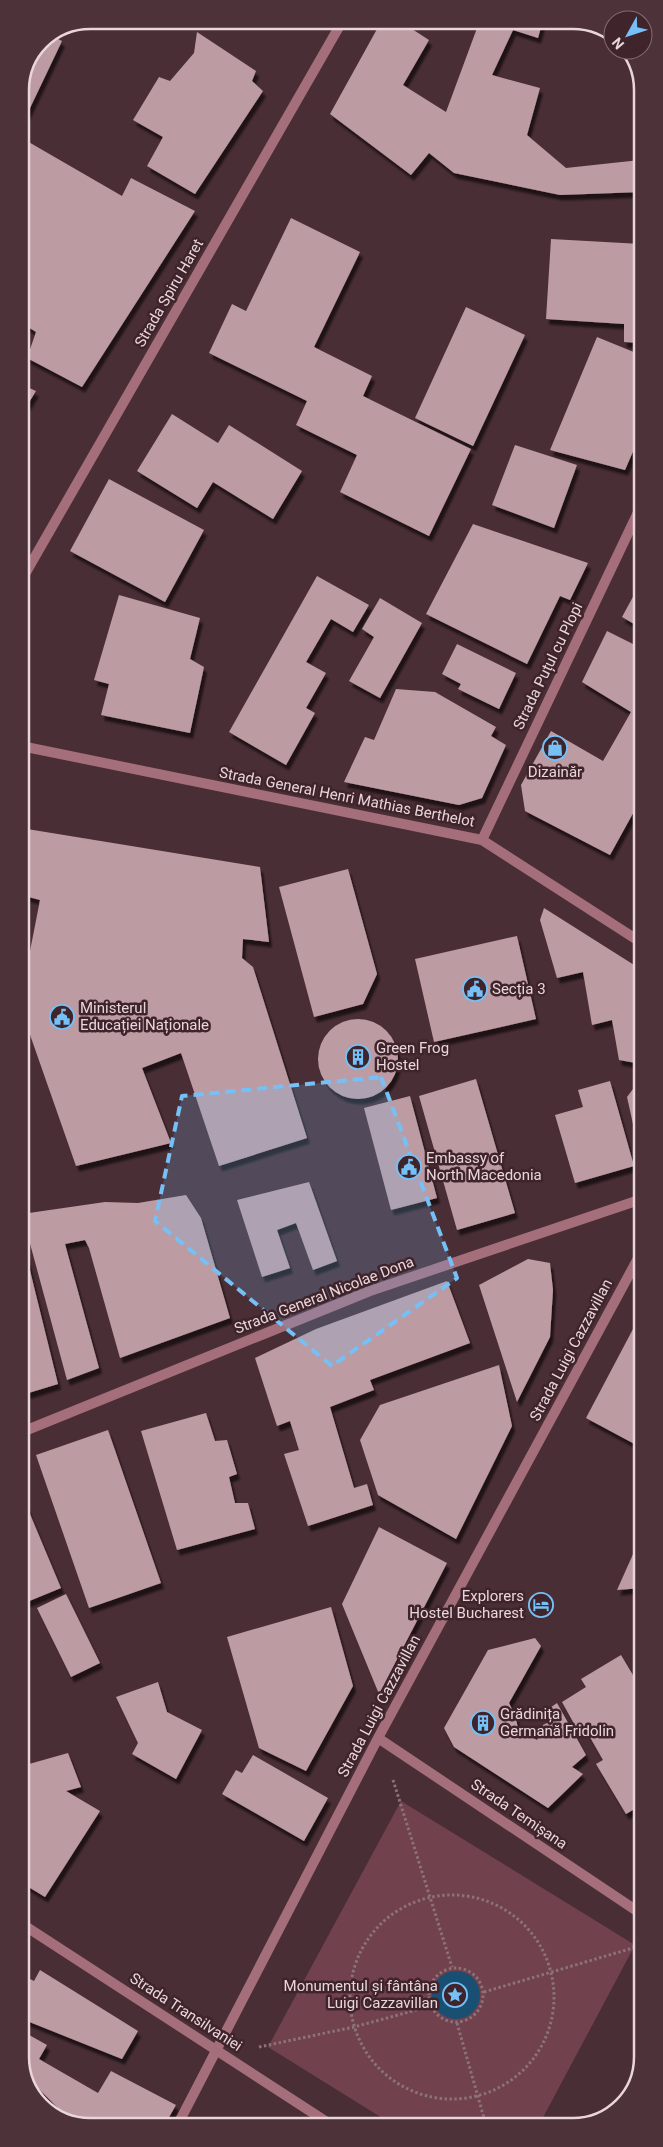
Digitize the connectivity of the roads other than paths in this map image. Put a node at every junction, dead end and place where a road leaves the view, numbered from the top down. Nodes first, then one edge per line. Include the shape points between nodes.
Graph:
1 (338, 29) edge
2 (634, 521) edge
3 (29, 567) edge
4 (29, 748) edge
5 (482, 840) junction
6 (634, 937) edge
7 (634, 1202) edge
8 (634, 1266) edge
9 (29, 1429) edge
10 (378, 1738) junction
11 (634, 1909) edge
12 (29, 1929) edge
13 (216, 2049) junction
14 (180, 2118) edge
15 (321, 2118) edge

1 - 3 street, Strada Spiru Haret
2 - 5 street, Strada Puțul cu Plopi
4 - 5 street, Strada General Henri Mathias Berthelot
5 - 6 street, Strada General Henri Mathias Berthelot
7 - 9 street, Strada General Nicolae Dona via 370,1291
8 - 10 street, Strada Luigi Cazzavillan
10 - 11 street, Strada Temișana
10 - 13 street, Strada Luigi Cazzavillan
12 - 13 street, Strada Transilvaniei
13 - 14 street, Strada Luigi Cazzavillan
13 - 15 street, Strada Transilvaniei

